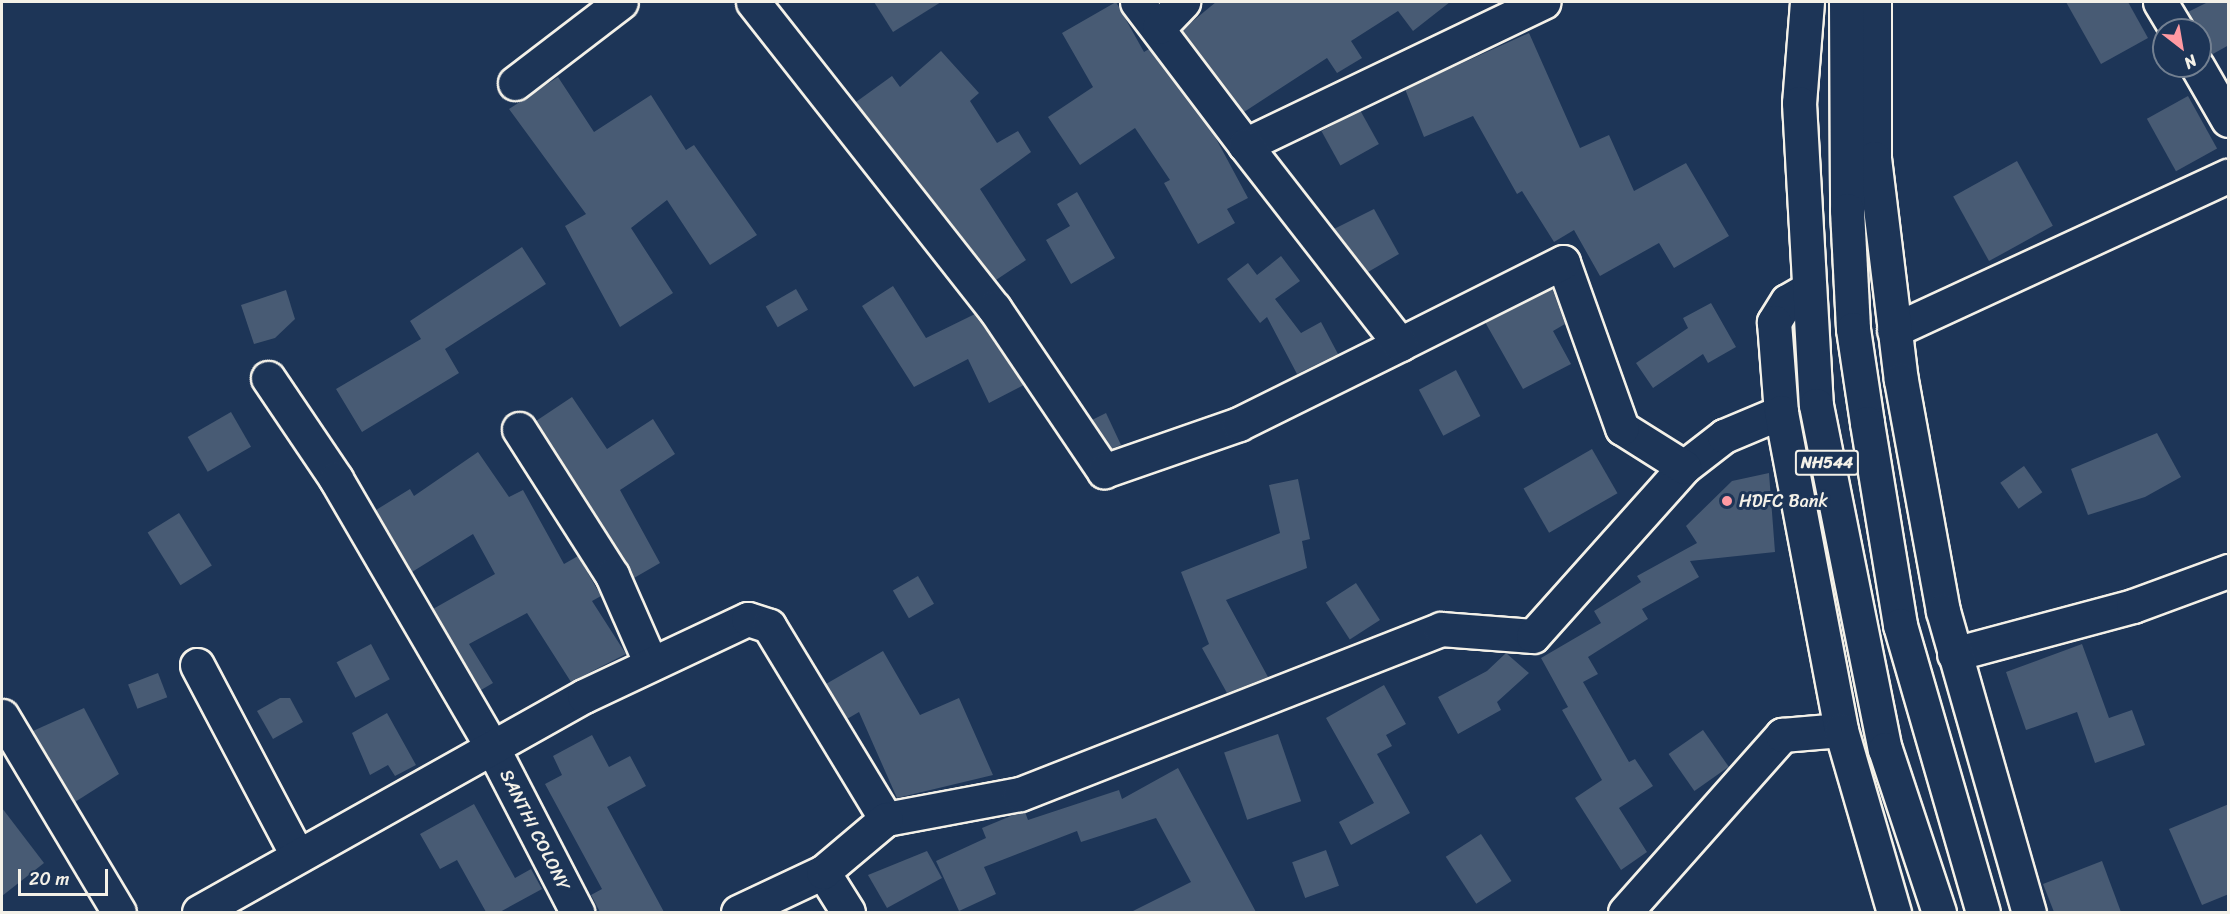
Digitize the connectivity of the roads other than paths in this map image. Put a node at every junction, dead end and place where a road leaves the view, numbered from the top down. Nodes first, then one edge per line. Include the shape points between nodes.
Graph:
1 (621, 2) edge
2 (753, 2) edge
3 (1137, 2) edge
4 (1183, 2) edge
5 (1543, 2) edge
6 (1808, 2) edge
7 (1846, 2) edge
8 (1874, 2) edge
9 (2160, 2) edge
10 (2169, 18) edge
11 (1159, 27) junction
12 (2204, 78) edge
13 (515, 83) dead end
14 (2229, 120) edge
15 (1245, 145) junction
16 (2229, 177) edge
17 (1808, 289) junction
18 (1894, 330) junction
19 (1400, 344) junction
20 (268, 378) dead end
21 (1781, 412) junction
22 (1622, 428) junction
23 (519, 429) dead end
24 (1684, 468) junction
25 (1658, 496) junction
26 (2229, 571) edge
27 (1954, 654) junction
28 (651, 664) junction
29 (197, 665) dead end
30 (2, 716) edge
31 (1841, 730) junction
32 (492, 747) junction
33 (886, 819) junction
34 (297, 855) junction
35 (823, 872) junction
36 (1635, 909) edge
37 (119, 912) edge
38 (199, 912) edge
39 (577, 912) edge
40 (738, 912) edge
41 (848, 912) edge
42 (1894, 912) edge
43 (1939, 912) edge
44 (1983, 912) edge
45 (2029, 912) edge

1 - 13 main road
2 - 19 main road via 994,308 1104,471 1239,424
3 - 11 main road
4 - 11 main road
5 - 15 main road
6 - 17 main road, NH544 via 1799,103
7 - 44 main road, NH544 via 1853,329 1894,590 1955,826
8 - 18 main road via 1874,158
9 - 10 main road
11 - 15 main road
12 - 14 main road
15 - 19 main road
16 - 18 main road
17 - 21 main road via 1787,302 1774,322
17 - 43 main road, NH544 via 1816,405 1884,750
18 - 27 main road
19 - 22 main road via 1563,262
20 - 32 main road, SANTHI COLONY via 336,479
21 - 24 main road via 1724,436
21 - 31 main road
22 - 24 main road
22 - 25 main road
23 - 28 main road via 612,575
24 - 25 main road
25 - 33 main road via 1533,636 1441,629 1020,794
26 - 27 main road via 2133,606
27 - 45 main road
28 - 32 main road
28 - 33 main road via 748,619 769,627
29 - 34 main road
30 - 37 main road
31 - 36 main road via 1782,735
31 - 42 main road
32 - 34 main road
32 - 39 main road, SANTHI COLONY
33 - 35 main road
34 - 38 main road
35 - 40 main road
35 - 41 main road

